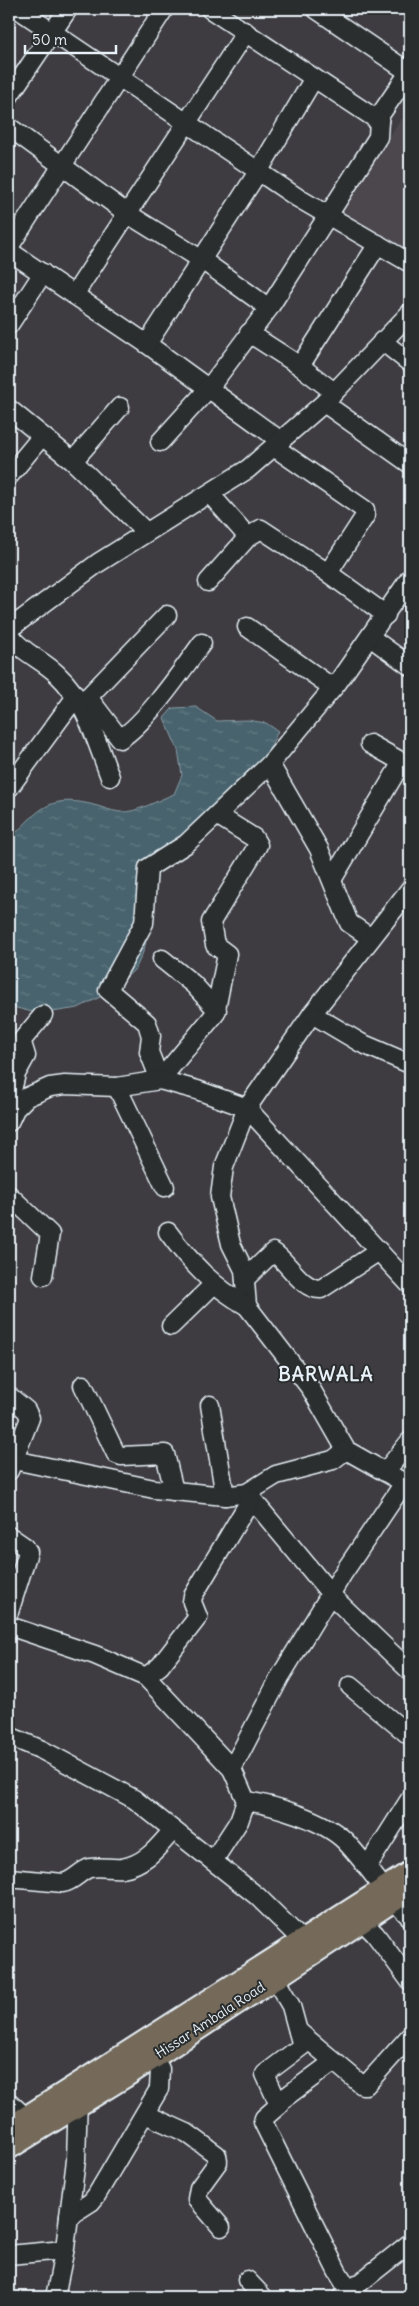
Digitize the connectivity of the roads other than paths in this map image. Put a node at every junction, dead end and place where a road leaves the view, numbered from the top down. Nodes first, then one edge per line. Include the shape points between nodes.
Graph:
1 (18, 9) edge
2 (68, 9) edge
3 (164, 9) edge
4 (210, 9) edge
5 (316, 9) edge
6 (53, 32) junction
7 (246, 32) junction
8 (410, 72) edge
9 (119, 76) junction
10 (314, 78) junction
11 (9, 96) edge
12 (379, 121) junction
13 (187, 124) junction
14 (9, 127) edge
15 (62, 164) junction
16 (258, 172) junction
17 (128, 214) junction
18 (327, 214) junction
19 (378, 244) junction
20 (9, 246) edge
21 (9, 251) edge
22 (202, 260) junction
23 (410, 263) edge
24 (43, 273) junction
25 (74, 294) junction
26 (269, 308) junction
27 (410, 313) edge
28 (9, 325) edge
29 (249, 333) junction
30 (382, 341) junction
31 (147, 344) junction
32 (410, 362) edge
33 (300, 366) junction
34 (209, 388) junction
35 (329, 398) junction
36 (120, 407) dead end
37 (9, 409) edge
38 (42, 436) junction
39 (160, 442) dead end
40 (277, 444) junction
41 (73, 461) junction
42 (410, 464) edge
43 (9, 476) edge
44 (210, 494) junction
45 (146, 532) junction
46 (248, 537) junction
47 (328, 573) junction
48 (410, 578) edge
49 (208, 582) dead end
50 (167, 615) dead end
51 (386, 615) junction
52 (247, 627) dead end
53 (9, 629) edge
54 (9, 635) edge
55 (370, 637) junction
56 (202, 643) dead end
57 (410, 666) edge
58 (333, 688) junction
59 (84, 698) junction
60 (370, 744) dead end
61 (270, 764) junction
62 (110, 777) dead end
63 (9, 788) edge
64 (217, 815) junction
65 (332, 880) junction
66 (410, 889) edge
67 (371, 938) junction
68 (162, 959) dead end
69 (217, 1010) junction
70 (312, 1014) junction
71 (43, 1015) dead end
72 (410, 1064) edge
73 (160, 1080) junction
74 (116, 1087) junction
75 (247, 1108) junction
76 (9, 1113) edge
77 (165, 1187) dead end
78 (9, 1195) edge
79 (168, 1232) dead end
80 (379, 1251) junction
81 (43, 1276) dead end
82 (245, 1280) junction
83 (214, 1284) junction
84 (410, 1285) edge
85 (247, 1306) junction
86 (171, 1326) dead end
87 (83, 1385) dead end
88 (9, 1396) edge
89 (210, 1405) dead end
90 (410, 1441) edge
91 (346, 1450) junction
92 (10, 1463) edge
93 (385, 1472) junction
94 (407, 1485) edge
95 (174, 1491) junction
96 (225, 1496) junction
97 (249, 1496) junction
98 (9, 1536) edge
99 (331, 1595) junction
100 (10, 1626) edge
101 (410, 1671) edge
102 (146, 1677) junction
103 (350, 1686) dead end
104 (9, 1736) edge
105 (410, 1736) edge
106 (232, 1769) junction
107 (410, 1799) edge
108 (246, 1801) junction
109 (173, 1830) junction
110 (213, 1861) junction
111 (366, 1867) junction
112 (410, 1872) edge
113 (9, 1878) edge
114 (396, 1893) edge
115 (357, 1915) junction
116 (410, 1916) edge
117 (308, 1946) junction
118 (270, 1971) junction
119 (410, 1981) edge
120 (298, 2031) junction
121 (410, 2036) edge
122 (153, 2057) junction
123 (333, 2062) junction
124 (80, 2082) junction
125 (9, 2102) edge
126 (279, 2102) junction
127 (76, 2106) junction
128 (145, 2114) junction
129 (17, 2122) edge
130 (9, 2148) edge
131 (69, 2216) junction
132 (221, 2227) dead end
133 (410, 2243) edge
134 (64, 2250) junction
135 (9, 2255) edge
136 (248, 2280) dead end
137 (348, 2295) edge
138 (55, 2297) edge
139 (263, 2297) edge

1 - 6 street
2 - 6 street
3 - 9 street
4 - 7 street
5 - 8 street
6 - 9 street
6 - 11 street
7 - 10 street
7 - 13 street
8 - 12 street
9 - 13 street
9 - 15 street
10 - 12 street
10 - 16 street
12 - 18 street via 378,137
13 - 16 street
13 - 17 street
14 - 15 street
15 - 17 street
15 - 20 street
16 - 18 street
16 - 22 street
17 - 22 street
17 - 25 street
18 - 19 street
18 - 26 street
19 - 23 street
19 - 33 street
21 - 24 street
22 - 26 street
22 - 31 street
24 - 25 street
24 - 28 street
25 - 31 street
26 - 29 street
27 - 30 street
29 - 33 street
29 - 34 street
30 - 32 street
30 - 35 street
31 - 34 street
33 - 35 street
34 - 39 street
34 - 40 street
35 - 40 street
35 - 42 street
36 - 41 street
37 - 38 street
38 - 41 street
38 - 43 street
40 - 44 street via 248,469
40 - 47 street via 365,510 365,516
41 - 45 street
44 - 45 street
44 - 46 street
45 - 53 street
46 - 47 street via 258,530 265,531
46 - 49 street
47 - 51 street
48 - 51 street
50 - 59 street
51 - 55 street
52 - 58 street
54 - 59 street
55 - 57 street
55 - 58 street
56 - 59 street via 176,679 134,728 120,739
58 - 61 street
59 - 62 street
59 - 63 street via 72,702
60 - 65 street via 402,762
61 - 64 street
61 - 65 street via 319,850
64 - 69 street via 258,843 211,922 215,945 227,954
64 - 73 street via 186,844 148,868 144,923 108,990 147,1023 151,1036 149,1052
65 - 67 street via 349,923
66 - 67 street
67 - 70 street
68 - 69 street via 193,984
69 - 73 street
70 - 72 street via 361,1044
70 - 75 street
71 - 76 street via 22,1042 26,1056 15,1078
73 - 74 street
73 - 75 street
74 - 76 street via 50,1087 21,1102
74 - 77 street
75 - 80 street
75 - 82 street via 224,1168 220,1197 231,1244
78 - 81 street via 50,1234
79 - 83 street via 188,1259
80 - 82 street via 321,1289 312,1288 304,1282 273,1252
80 - 84 street
82 - 85 street
83 - 85 street
83 - 86 street
85 - 91 street via 311,1389
87 - 95 street via 116,1454 165,1454
88 - 92 street via 26,1410 30,1418
89 - 96 street
90 - 93 street
91 - 93 street
91 - 97 street via 332,1460 276,1475
92 - 95 street
93 - 94 street
94 - 99 street
95 - 96 street
96 - 97 street
97 - 99 street
97 - 102 street via 193,1596 198,1617 160,1666
98 - 100 street via 28,1552
99 - 101 street
99 - 106 street via 280,1677
100 - 102 street via 95,1655
102 - 106 street
103 - 105 street
104 - 109 street via 134,1799
106 - 108 street
107 - 111 street
108 - 110 street via 239,1821
108 - 111 street via 272,1804 312,1821 344,1839
109 - 110 street
109 - 113 street via 148,1858 122,1868 90,1868 64,1883
110 - 117 street via 257,1896
111 - 114 street
112 - 114 main road, Hissar Ambala Road
114 - 115 main road, Hissar Ambala Road
114 - 116 street
115 - 117 main road, Hissar Ambala Road
115 - 119 street via 376,1934
117 - 118 main road, Hissar Ambala Road
118 - 120 street via 291,2006
118 - 122 main road, Hissar Ambala Road
118 - 124 main road, Hissar Ambala Road
120 - 123 street
120 - 126 street via 302,2046 265,2074
121 - 123 street via 366,2085 356,2082
122 - 127 main road, Hissar Ambala Road
122 - 128 street via 160,2069 159,2089
123 - 126 street
124 - 127 street
124 - 129 main road, Hissar Ambala Road
125 - 129 street
126 - 137 street via 263,2122
127 - 130 main road, Hissar Ambala Road
127 - 131 street via 76,2160
128 - 131 street via 92,2202
128 - 132 street via 187,2133 217,2156 218,2162 199,2188 197,2200
131 - 134 street
133 - 137 street
134 - 135 street
134 - 138 street
136 - 139 street

